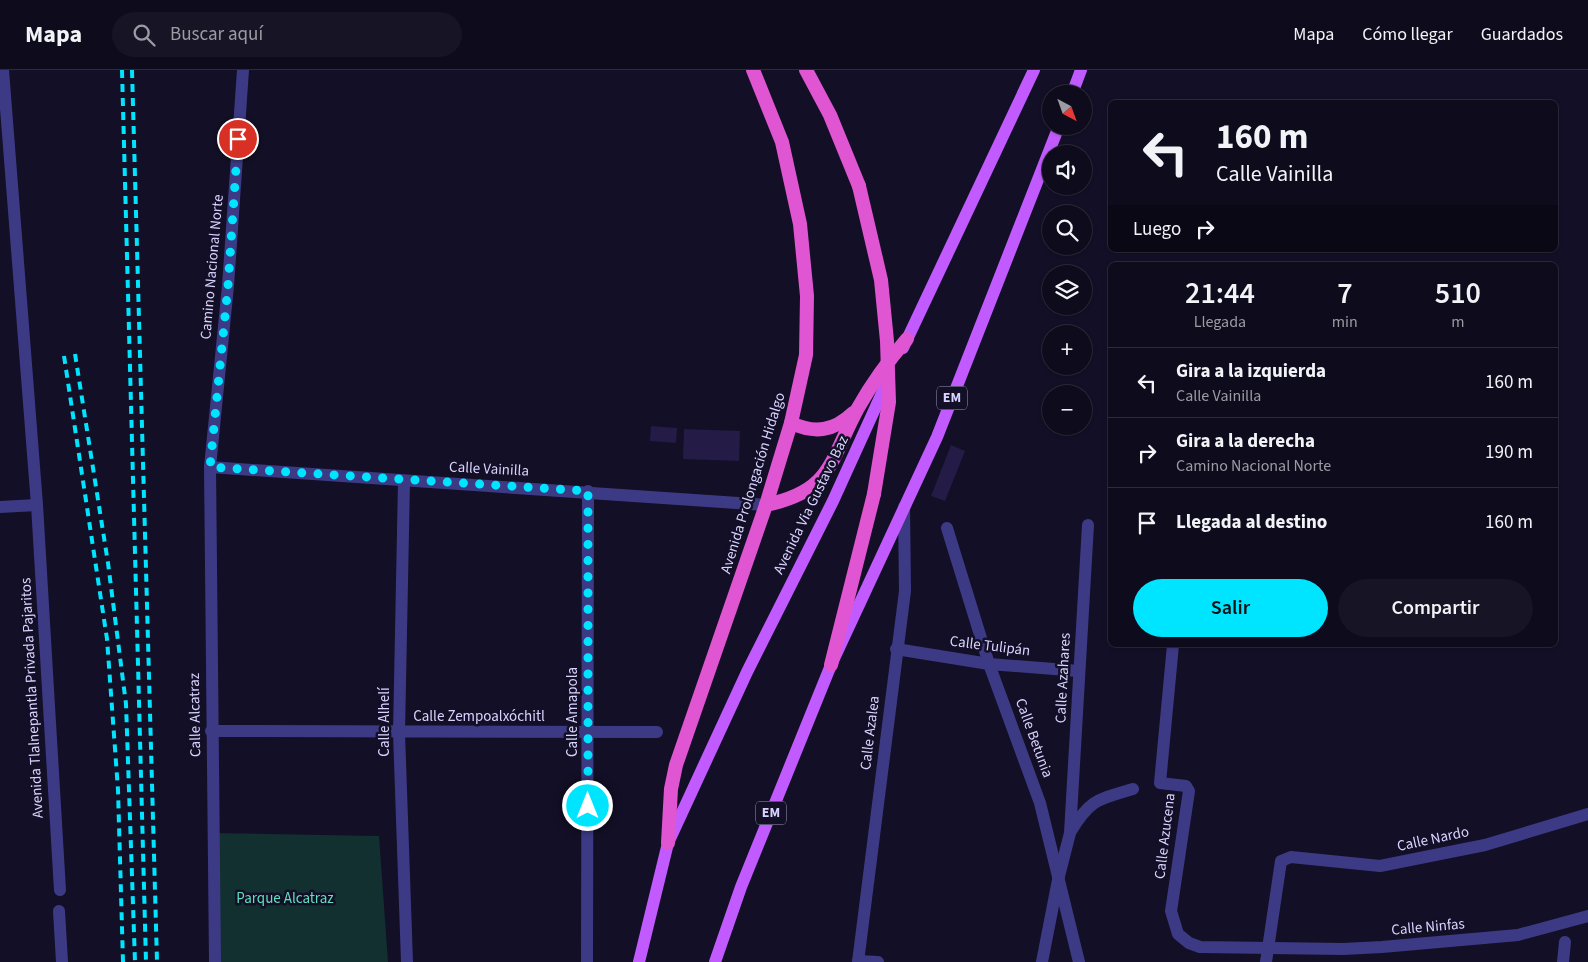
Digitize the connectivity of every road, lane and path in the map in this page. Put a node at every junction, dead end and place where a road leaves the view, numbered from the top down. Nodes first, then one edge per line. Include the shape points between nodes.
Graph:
1 (3, 70) edge
2 (243, 70) edge
3 (752, 70) edge
4 (806, 70) edge
5 (1034, 70) edge
6 (1082, 70) edge
7 (1076, 85) edge
8 (1055, 135) edge
9 (907, 339) junction
10 (857, 409) junction
11 (791, 423) junction
12 (210, 467) junction
13 (404, 481) junction
14 (588, 491) junction
15 (37, 504) junction
16 (766, 505) junction
17 (0, 507) edge
18 (904, 507) junction
19 (1088, 526) dead end
20 (947, 528) dead end
21 (1173, 647) edge
22 (896, 650) junction
23 (989, 664) junction
24 (831, 665) junction
25 (1079, 671) junction
26 (211, 731) junction
27 (588, 732) junction
28 (657, 732) dead end
29 (400, 733) junction
30 (1133, 789) dead end
31 (1588, 814) edge
32 (1070, 833) junction
33 (668, 843) junction
34 (1058, 880) junction
35 (60, 890) dead end
36 (59, 911) dead end
37 (1588, 916) edge
38 (1178, 934) joint
39 (1565, 942) dead end
40 (1268, 947) junction
41 (62, 962) edge
42 (215, 962) edge
43 (407, 962) edge
44 (587, 962) edge
45 (639, 962) edge
46 (715, 962) edge
47 (858, 962) edge
48 (878, 962) edge
49 (1042, 962) edge
50 (1079, 962) edge
51 (1266, 962) edge
52 (1563, 962) edge

1 - 15 street, Avenida Tlalnepantla Privada Pajaritos
2 - 12 street, Camino Nacional Norte via 228,286
3 - 11 highway, Avenida Prolongación Hidalgo via 782,142 800,224 807,296 806,355
4 - 24 highway, bridge via 830,115 859,186 880,280 887,341 889,402 874,494
5 - 9 main road, Avenida Via Gustavo Baz
6 - 7 main road
8 - 18 main road, EM via 936,437
9 - 10 highway via 880,371
9 - 33 main road, Avenida Via Gustavo Baz via 833,501 746,672
10 - 11 highway via 827,429 816,431
10 - 16 highway via 824,476 802,494
11 - 16 highway, Avenida Prolongación Hidalgo
12 - 13 street, Calle Vainilla
12 - 26 street, Calle Alcatraz
13 - 14 street, Calle Vainilla
13 - 29 street, Calle Alhelí
14 - 16 street, Calle Vainilla
14 - 27 street, Calle Amapola
15 - 17 street
15 - 35 street, Avenida Tlalnepantla Privada Pajaritos
16 - 33 highway, Avenida Prolongación Hidalgo via 676,765 671,789
18 - 22 street, Calle Azalea via 904,591
18 - 24 main road, EM
19 - 25 street, Calle Azahares
20 - 23 street, Calle Betunia
21 - 38 street, Calle Azucena via 1160,784 1182,785 1189,791 1171,911
22 - 23 street, Calle Tulipán
22 - 47 street, Calle Azalea
23 - 25 street, Calle Tulipán
23 - 34 street, Calle Betunia via 1040,804
24 - 46 main road, EM via 741,887
25 - 32 street, Calle Azahares
26 - 29 street, Calle Zempoalxóchitl
26 - 42 street, Calle Alcatraz
27 - 28 street, Calle Zempoalxóchitl
27 - 29 street, Calle Zempoalxóchitl
27 - 44 street, Calle Amapola
29 - 43 street, Calle Alhelí
30 - 32 street, Calle Azahares via 1106,796 1088,806
31 - 40 street, Calle Nardo via 1485,845 1380,866 1290,858 1281,861
32 - 34 street, Calle Azahares
33 - 45 main road, Avenida Via Gustavo Baz
34 - 49 street, Calle Azahares
34 - 50 street, Calle Betunia
36 - 41 street
37 - 40 street, Calle Ninfas via 1518,936 1362,948
38 - 40 street, Calle Ninfas via 1200,947
39 - 52 street
40 - 51 street
47 - 48 street

